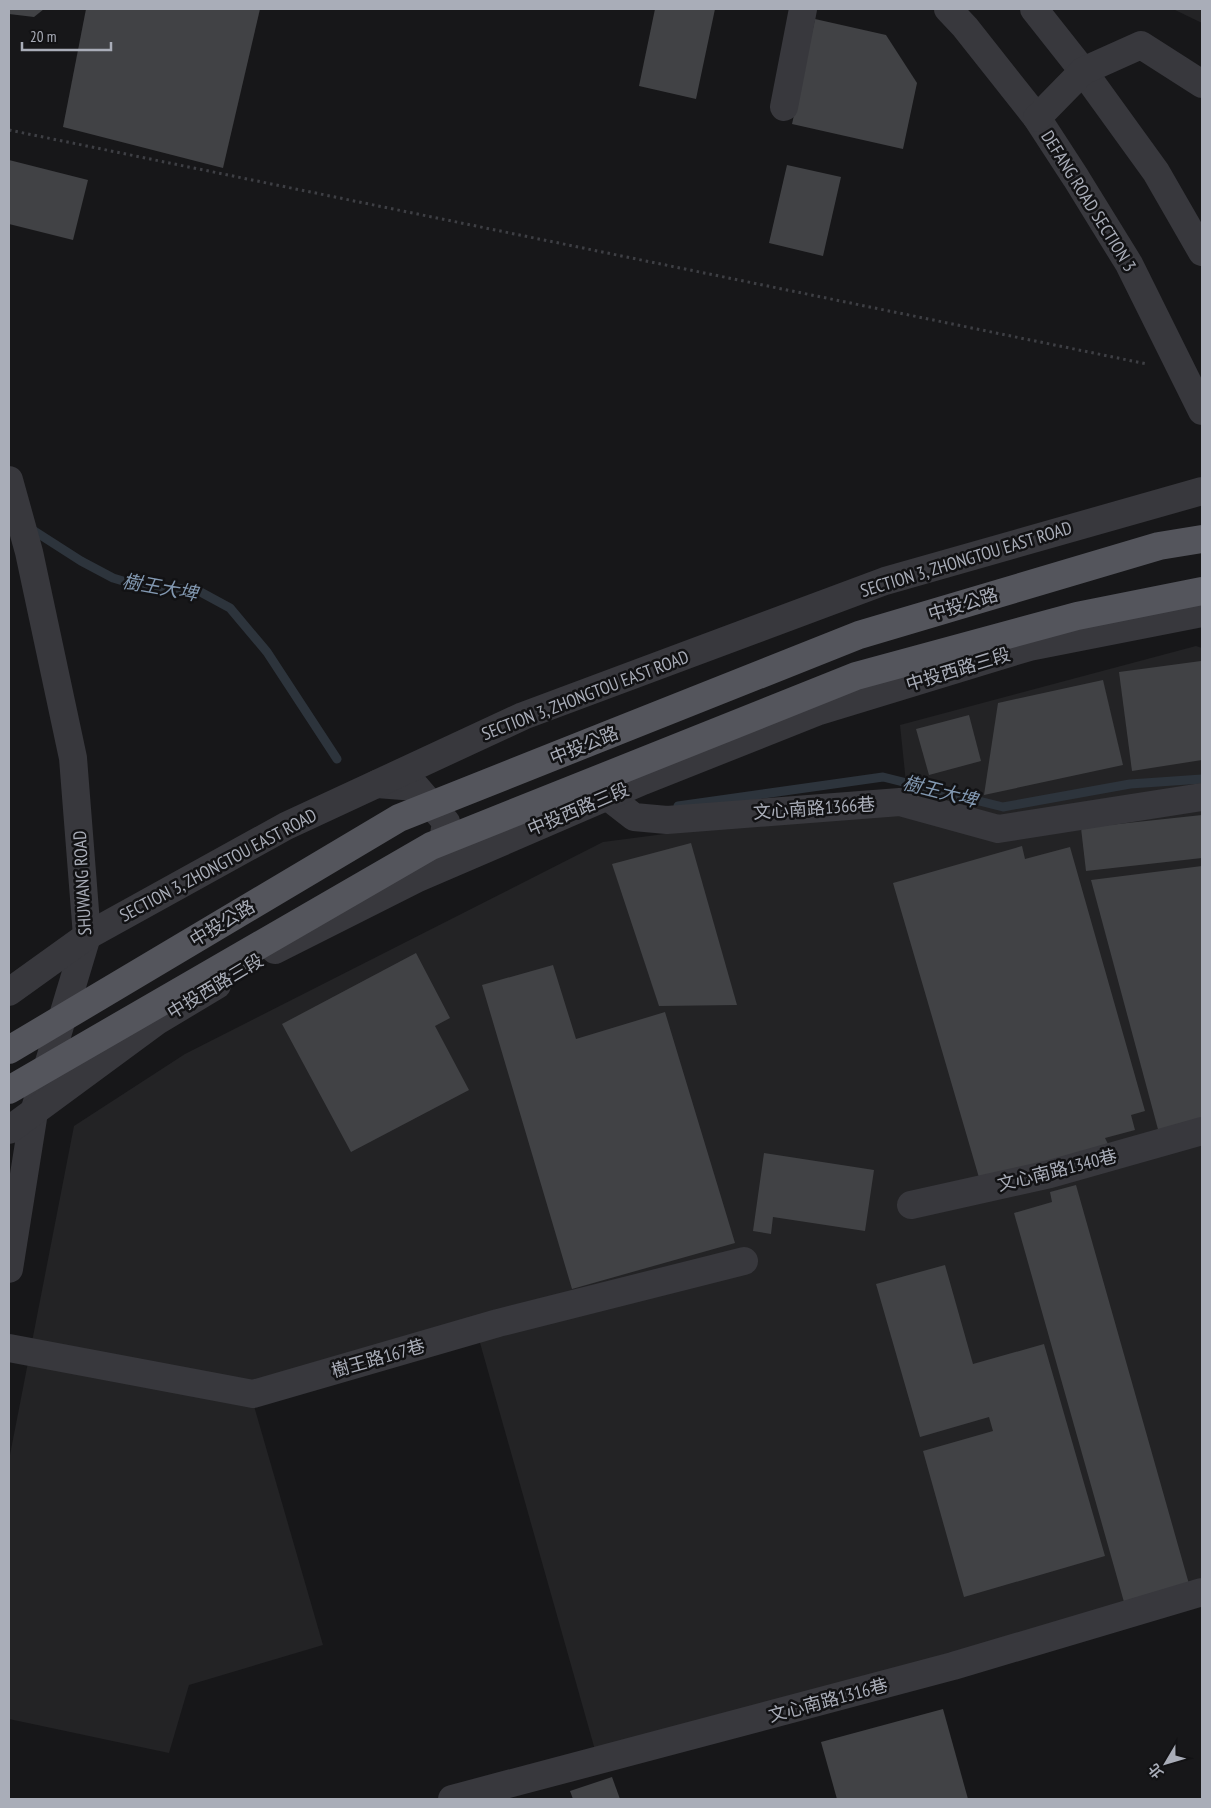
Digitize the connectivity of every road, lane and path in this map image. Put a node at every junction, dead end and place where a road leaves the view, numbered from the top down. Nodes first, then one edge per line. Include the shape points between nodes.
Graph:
1 (803, 9) edge
2 (948, 9) edge
3 (1034, 9) edge
4 (1083, 71) junction
5 (1202, 84) edge
6 (784, 107) dead end
7 (1037, 118) junction
8 (9, 130) edge
9 (1202, 252) edge
10 (1182, 371) junction
11 (1202, 412) edge
12 (12, 490) edge
13 (1202, 491) edge
14 (1202, 539) edge
15 (1202, 591) edge
16 (1202, 613) edge
17 (375, 784) junction
18 (608, 796) junction
19 (1202, 796) edge
20 (416, 879) junction
21 (87, 936) junction
22 (9, 992) edge
23 (9, 1050) edge
24 (9, 1090) edge
25 (34, 1112) junction
26 (9, 1130) edge
27 (1202, 1131) edge
28 (911, 1205) dead end
29 (744, 1261) dead end
30 (9, 1269) edge
31 (9, 1348) edge
32 (1202, 1592) edge
33 (452, 1799) edge

1 - 6 street
2 - 7 street, DEFANG ROAD SECTION 3
3 - 4 street
4 - 5 street via 1140,45
4 - 7 street
4 - 9 street via 1156,172
7 - 10 street, DEFANG ROAD SECTION 3 via 1129,264
8 - 10 path
10 - 11 street, DEFANG ROAD SECTION 3
12 - 21 street, SHUWANG ROAD via 29,552 73,758
13 - 17 street, SECTION 3, ZHONGTOU EAST ROAD via 885,581 523,716
14 - 23 main road, 中投公路, bridge via 1159,546 859,635 399,818
15 - 24 main road, 中投公路, bridge via 1077,616 856,676 431,846
16 - 18 street, 中投西路三段 via 1029,647 828,708
17 - 20 street via 416,787 446,822 441,854
17 - 21 street, SECTION 3, ZHONGTOU EAST ROAD via 286,826
18 - 19 street, 文心南路1366巷 via 634,817 667,820 900,802 998,828
18 - 20 street, 中投西路三段
20 - 25 street, 中投西路三段 via 275,949 157,1021
21 - 22 street, SECTION 3, ZHONGTOU EAST ROAD
21 - 25 street, SHUWANG ROAD
25 - 26 street, 中投西路三段
25 - 30 street, SHUWANG ROAD
27 - 28 street, 文心南路1340巷 via 1050,1174
29 - 31 street, 樹王路167巷 via 498,1323 253,1394
32 - 33 street, 文心南路1316巷 via 944,1668

